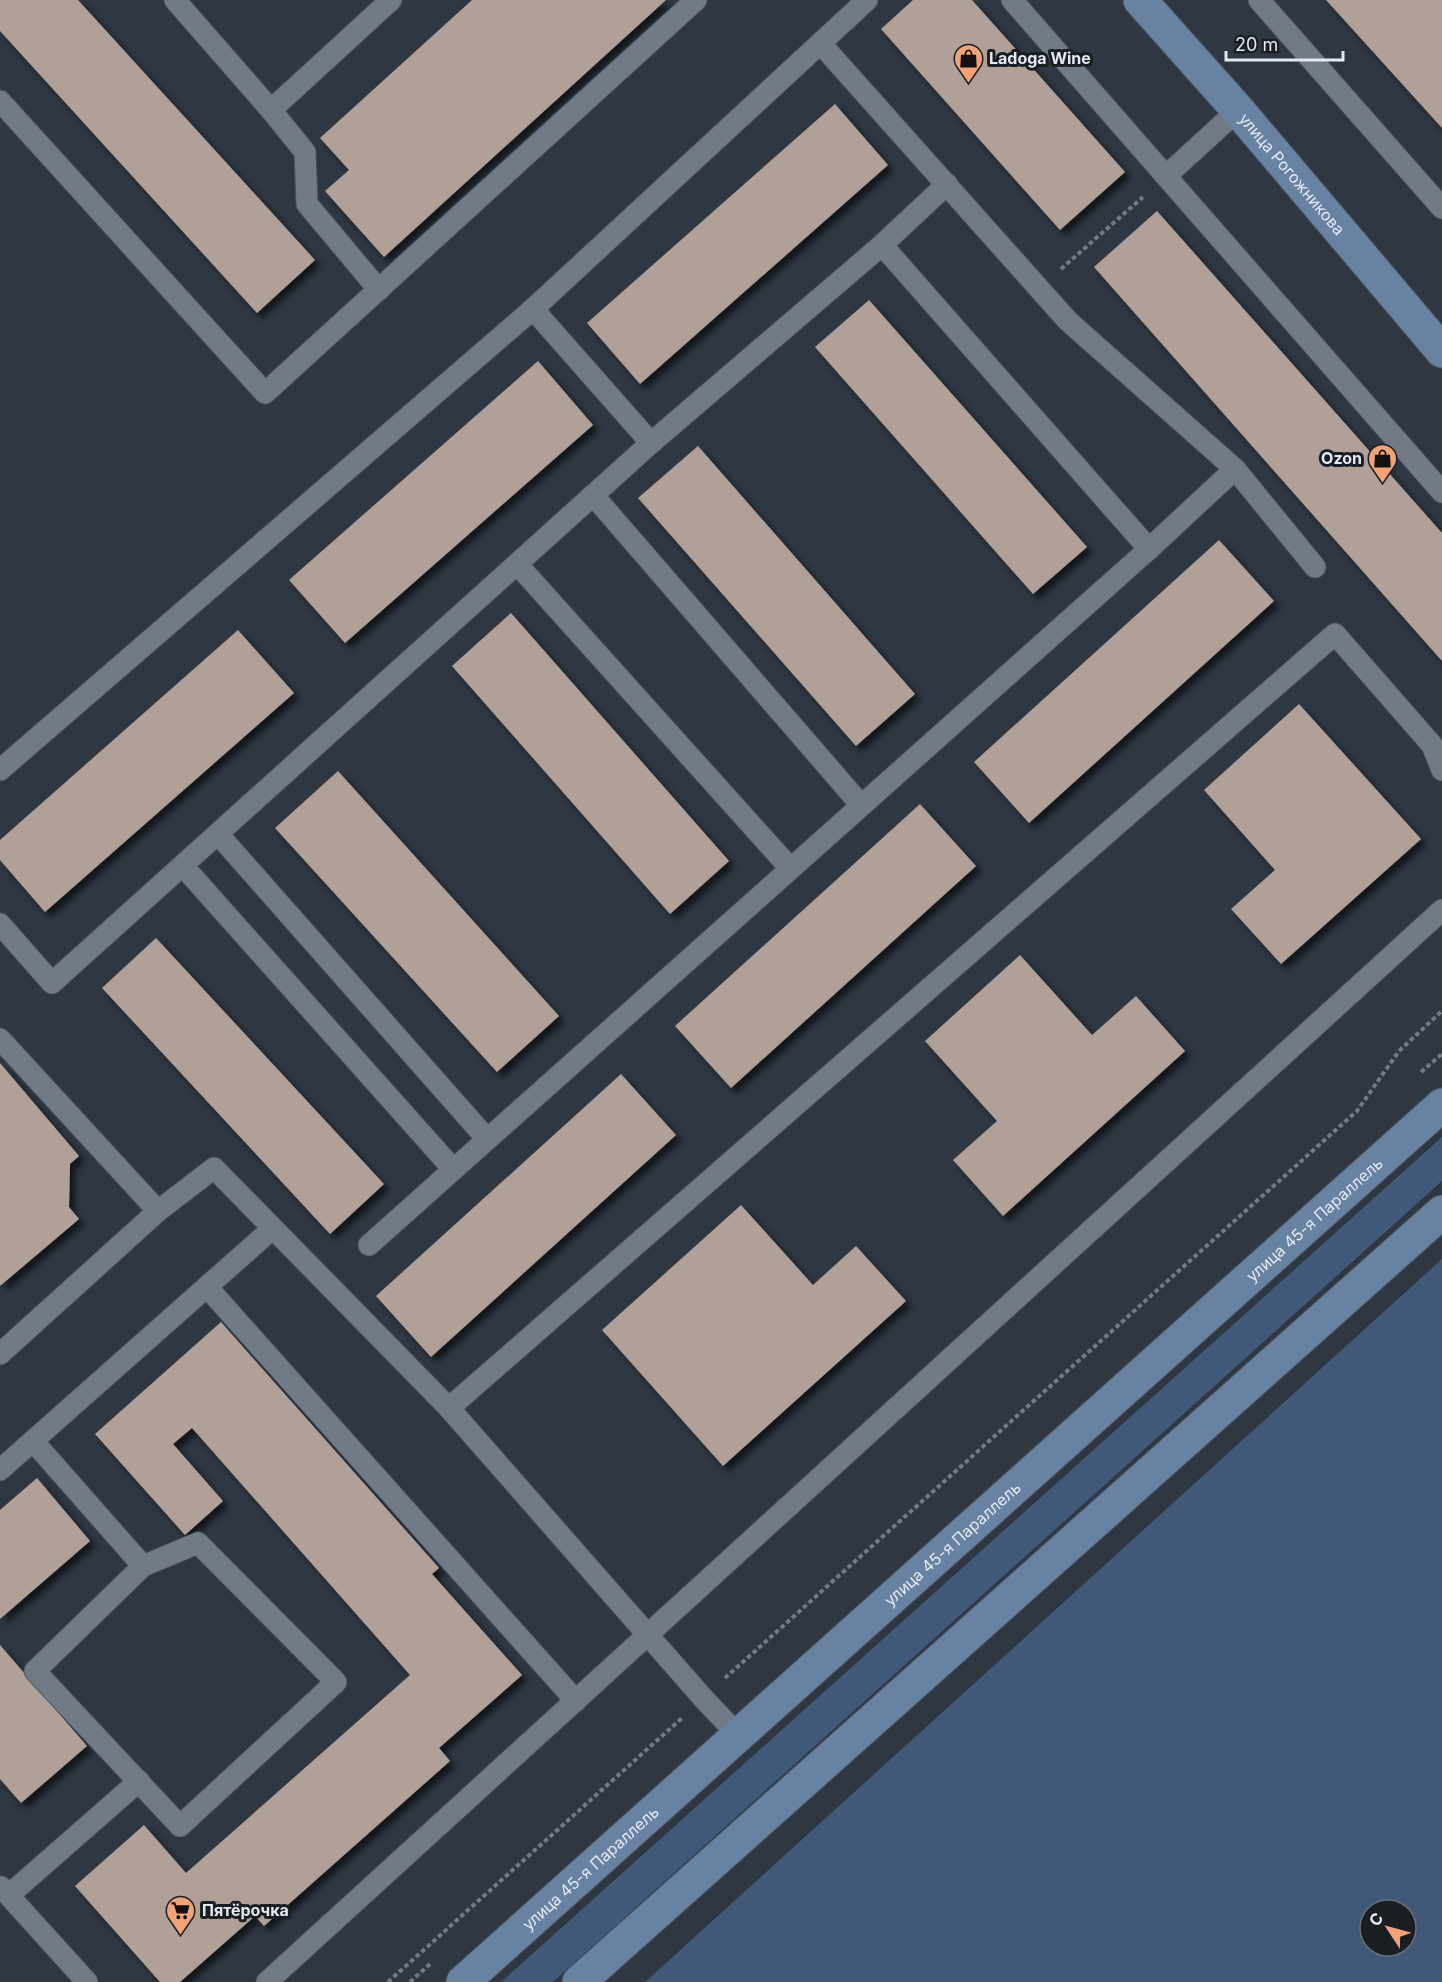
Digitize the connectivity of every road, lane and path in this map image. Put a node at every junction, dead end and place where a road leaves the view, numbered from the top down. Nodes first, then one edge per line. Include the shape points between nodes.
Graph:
1 (175, 0) edge
2 (391, 0) edge
3 (696, 0) edge
4 (867, 0) edge
5 (1012, 0) edge
6 (1140, 0) edge
7 (1260, 0) edge
8 (821, 44) junction
9 (0, 101) edge
10 (271, 110) junction
11 (1238, 110) junction
12 (1166, 176) junction
13 (947, 184) junction
14 (1442, 208) edge
15 (882, 244) junction
16 (1039, 288) junction
17 (379, 290) junction
18 (533, 309) junction
19 (1442, 351) edge
20 (651, 443) junction
21 (1235, 469) junction
22 (1442, 492) edge
23 (593, 495) junction
24 (1149, 549) junction
25 (517, 564) junction
26 (1315, 567) dead end
27 (1437, 741) edge
28 (0, 770) edge
29 (1442, 770) edge
30 (861, 805) junction
31 (218, 834) junction
32 (183, 866) junction
33 (790, 868) junction
34 (1442, 910) edge
35 (0, 924) edge
36 (1442, 1011) edge
37 (0, 1039) edge
38 (1442, 1105) edge
39 (487, 1138) junction
40 (453, 1169) junction
41 (158, 1211) junction
42 (1442, 1212) edge
43 (272, 1229) junction
44 (369, 1245) dead end
45 (207, 1287) junction
46 (0, 1354) edge
47 (449, 1408) junction
48 (33, 1441) junction
49 (0, 1470) edge
50 (142, 1566) junction
51 (648, 1635) junction
52 (703, 1698) junction
53 (576, 1701) junction
54 (738, 1735) junction
55 (139, 1781) junction
56 (5, 1890) edge
57 (87, 1982) edge
58 (267, 1982) edge
59 (388, 1982) edge
60 (463, 1982) edge
61 (579, 1982) edge

1 - 10 lane
2 - 10 lane
3 - 17 lane
4 - 8 lane
5 - 12 lane
6 - 11 main road, улица Рогожникова
7 - 14 lane
8 - 13 lane
8 - 18 lane
9 - 17 lane via 265,393
10 - 17 lane via 305,152 307,204
11 - 12 lane
11 - 19 main road, улица Рогожникова
12 - 16 path
12 - 22 lane
13 - 15 lane
13 - 16 lane
15 - 20 lane
15 - 24 lane
16 - 21 lane via 1068,321
18 - 20 lane
18 - 28 lane
20 - 23 lane
21 - 24 lane
21 - 26 lane
23 - 25 lane
23 - 30 lane
24 - 30 lane
25 - 31 lane
25 - 33 lane
27 - 29 lane
27 - 47 lane via 1335,634
30 - 33 lane
31 - 32 lane
31 - 39 lane
32 - 35 lane via 52,983
32 - 40 lane
33 - 39 lane
34 - 51 lane
36 - 52 path via 1399,1051 1357,1111
37 - 41 lane
38 - 54 main road, улица 45-я Параллель
39 - 40 lane
40 - 44 lane
41 - 43 lane via 214,1168
41 - 46 lane
42 - 61 main road
43 - 45 lane
43 - 47 lane
45 - 48 lane
45 - 53 lane
47 - 51 lane
48 - 49 lane
48 - 50 lane
50 - 55 lane via 35,1671
50 - 55 lane via 198,1543 336,1682 180,1826
51 - 52 lane
51 - 53 lane
52 - 54 lane
52 - 59 path
53 - 58 lane
54 - 60 main road, улица 45-я Параллель
55 - 56 lane
56 - 57 lane

